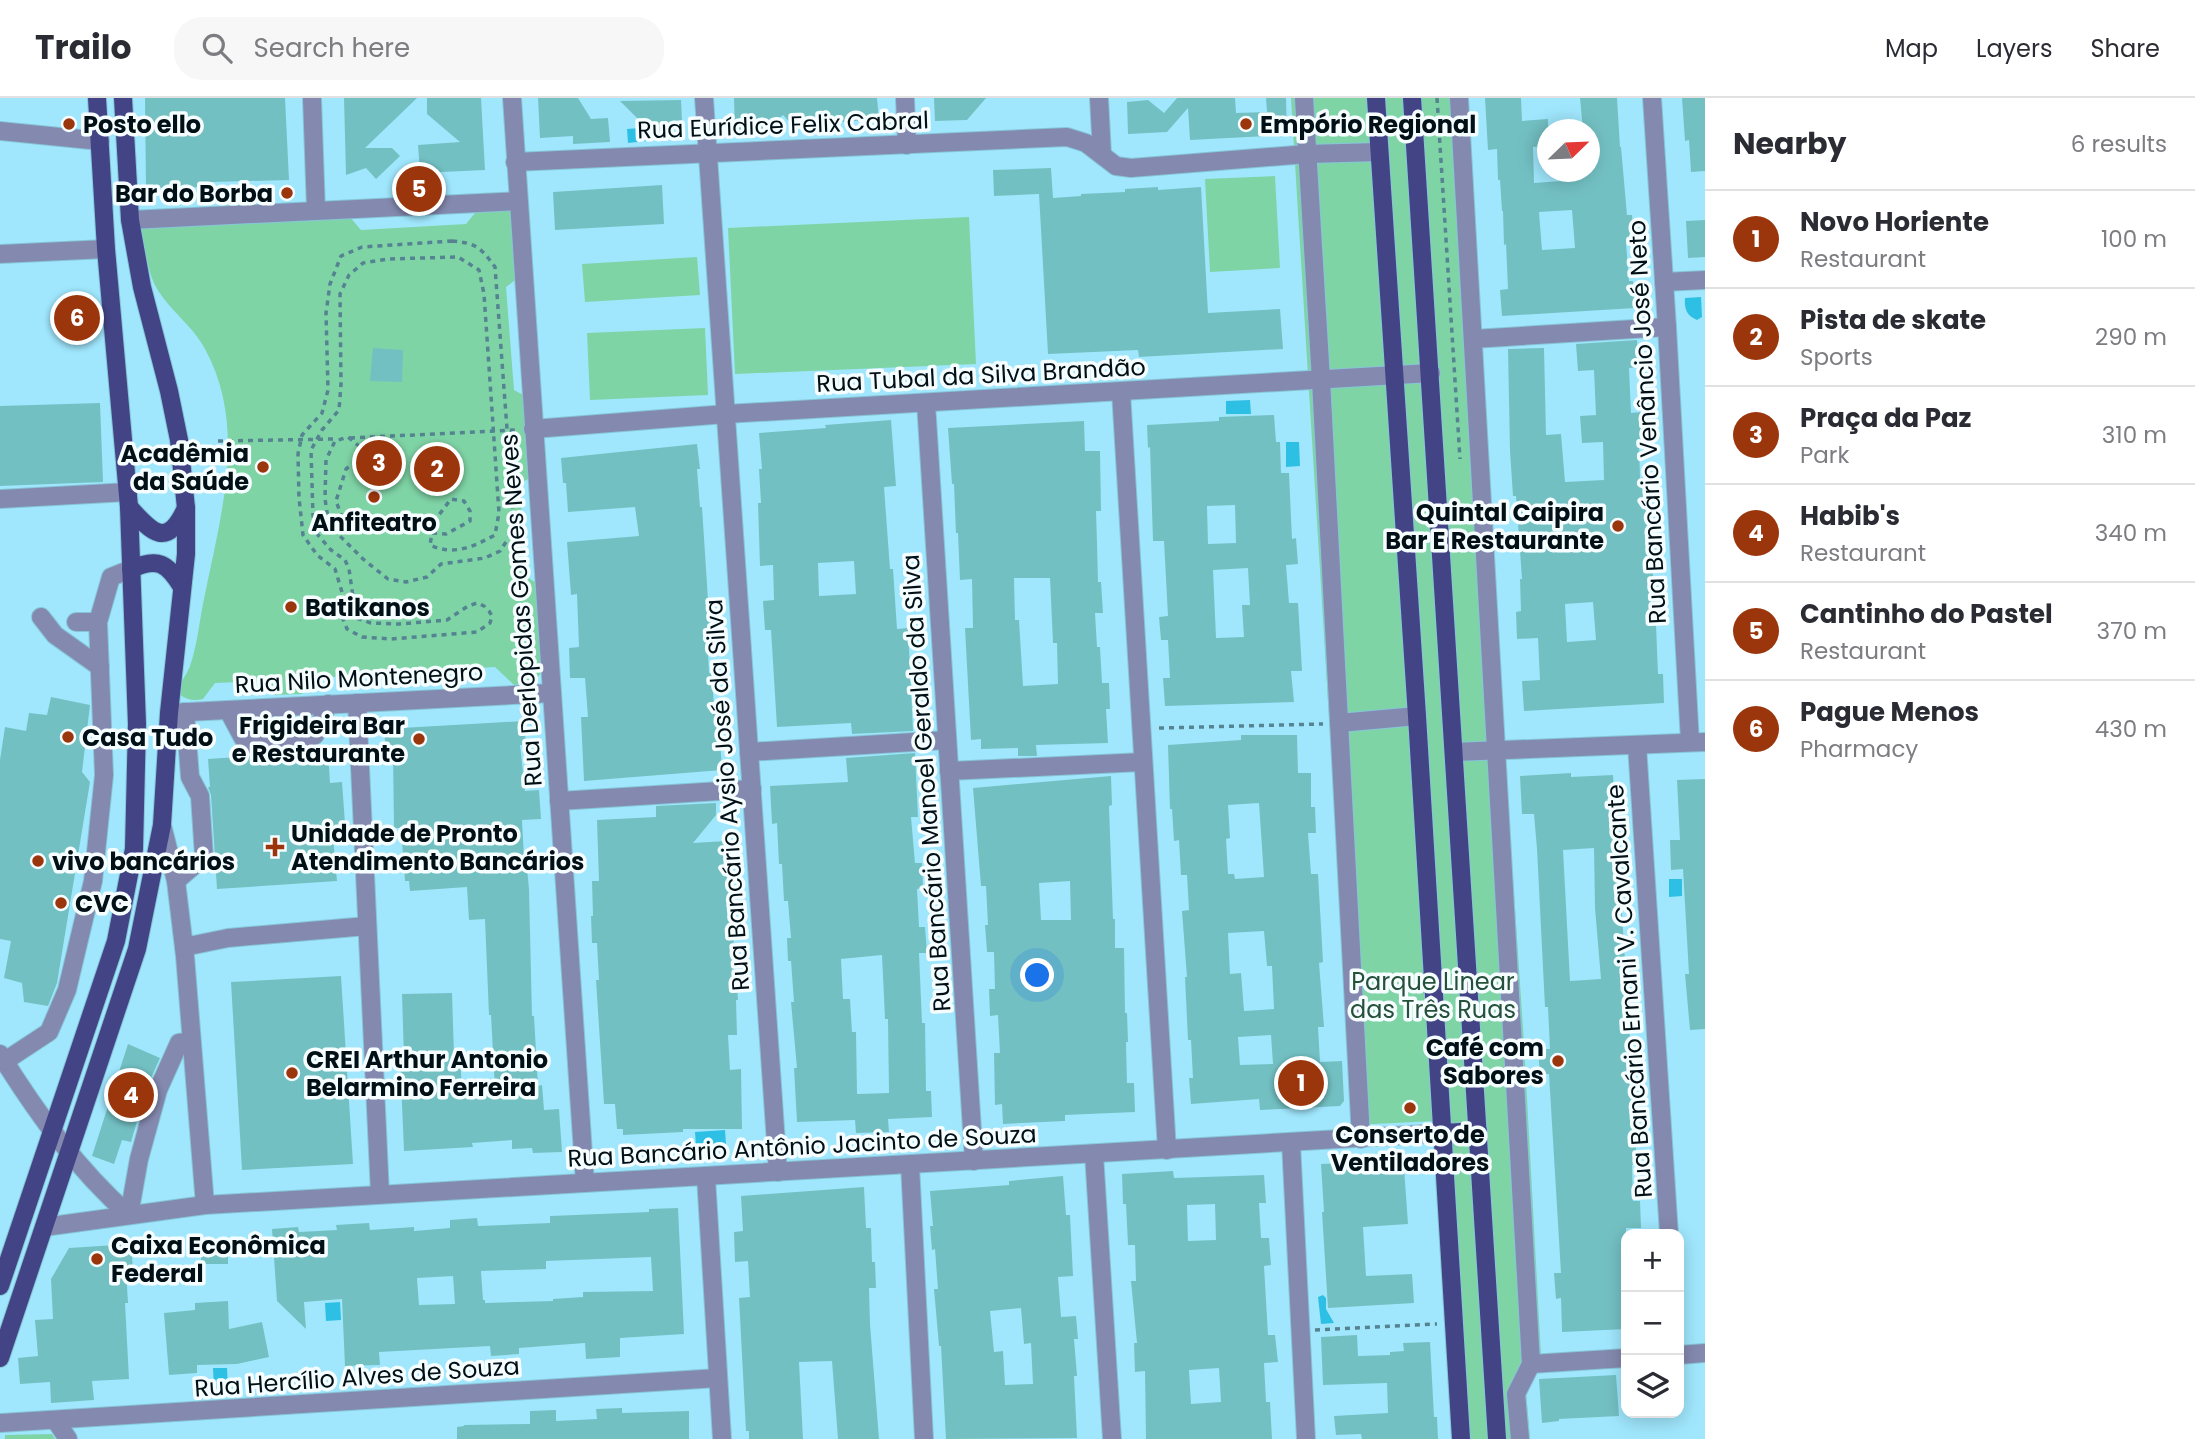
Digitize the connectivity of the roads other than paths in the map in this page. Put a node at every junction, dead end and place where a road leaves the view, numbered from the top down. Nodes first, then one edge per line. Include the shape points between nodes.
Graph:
1 (97, 98) edge
2 (123, 98) edge
3 (312, 98) edge
4 (512, 98) edge
5 (705, 98) edge
6 (905, 98) edge
7 (1098, 98) edge
8 (1304, 98) edge
9 (1376, 98) edge
10 (1412, 98) edge
11 (1459, 98) edge
12 (1652, 98) edge
13 (0, 131) edge
14 (100, 141) junction
15 (907, 145) junction
16 (708, 152) junction
17 (1379, 152) junction
18 (1102, 154) junction
19 (1307, 155) junction
20 (516, 162) junction
21 (517, 201) junction
22 (317, 210) junction
23 (130, 220) junction
24 (106, 248) junction
25 (0, 254) edge
26 (1705, 280) edge
27 (1664, 282) junction
28 (1667, 327) junction
29 (1473, 339) junction
30 (1431, 373) junction
31 (1393, 375) junction
32 (1321, 380) junction
33 (1121, 392) junction
34 (926, 403) junction
35 (726, 414) junction
36 (533, 429) junction
37 (0, 499) edge
38 (128, 500) junction
39 (186, 508) junction
40 (131, 569) junction
41 (182, 587) junction
42 (41, 617) dead end
43 (76, 622) dead end
44 (98, 622) junction
45 (100, 667) junction
46 (551, 693) junction
47 (357, 703) junction
48 (328, 705) junction
49 (228, 710) junction
50 (177, 713) junction
51 (1417, 716) junction
52 (1339, 723) junction
53 (947, 740) junction
54 (1698, 742) edge
55 (1637, 745) junction
56 (749, 752) junction
57 (1454, 752) junction
58 (1495, 752) junction
59 (1143, 762) junction
60 (949, 771) junction
61 (751, 789) junction
62 (559, 801) junction
63 (162, 825) junction
64 (176, 881) junction
65 (367, 926) junction
66 (184, 947) junction
67 (192, 1045) junction
68 (2, 1057) edge
69 (51, 1129) junction
70 (1478, 1132) junction
71 (1443, 1133) junction
72 (1361, 1139) junction
73 (1291, 1143) junction
74 (1167, 1150) junction
75 (69, 1151) junction
76 (1094, 1154) junction
77 (974, 1161) junction
78 (910, 1165) junction
79 (778, 1172) junction
80 (706, 1177) junction
81 (585, 1184) junction
82 (380, 1194) junction
83 (205, 1205) junction
84 (129, 1215) junction
85 (44, 1227) junction
86 (1669, 1229) edge
87 (0, 1286) edge
88 (1705, 1353) edge
89 (1684, 1355) edge
90 (0, 1358) edge
91 (1621, 1358) edge
92 (1531, 1364) junction
93 (718, 1378) junction
94 (56, 1420) junction
95 (0, 1423) edge
96 (68, 1439) edge
97 (722, 1439) edge
98 (924, 1439) edge
99 (1112, 1439) edge
100 (1306, 1439) edge
101 (1461, 1439) edge
102 (1497, 1439) edge
103 (1520, 1439) edge

1 - 14 main road
2 - 23 main road
3 - 22 street
4 - 20 street, Rua Derlopidas Gomes Neves
5 - 16 street, Rua Bancário Aysio José da Silva
6 - 15 street
7 - 18 street
8 - 19 street
9 - 17 main road
10 - 30 main road
11 - 29 street
12 - 27 street, Rua Bancário Venâncio José Neto
13 - 14 street
14 - 24 main road
15 - 16 street, Rua Eurídice Felix Cabral
15 - 18 street, Rua Eurídice Felix Cabral via 1067,137
16 - 20 street, Rua Eurídice Felix Cabral
16 - 35 street, Rua Bancário Aysio José da Silva
17 - 19 street, Rua Eurídice Felix Cabral
17 - 31 main road
18 - 19 street, Rua Eurídice Felix Cabral via 1116,166 1131,168
19 - 32 street
20 - 21 street, Rua Derlopidas Gomes Neves
21 - 22 street
21 - 36 street, Rua Derlopidas Gomes Neves
22 - 23 street
23 - 39 main road via 179,440
24 - 25 street
24 - 38 main road
26 - 27 street
27 - 28 street, Rua Bancário Venâncio José Neto
28 - 29 street
28 - 54 street, Rua Bancário Venâncio José Neto
29 - 58 street
30 - 31 street, Rua Tubal da Silva Brandão
30 - 57 main road
31 - 32 street, Rua Tubal da Silva Brandão
31 - 51 main road
32 - 33 street, Rua Tubal da Silva Brandão
32 - 52 street
33 - 34 street, Rua Tubal da Silva Brandão
33 - 59 street
34 - 35 street, Rua Tubal da Silva Brandão
34 - 53 street, Rua Bancário Manoel Geraldo da Silva
35 - 36 street, Rua Tubal da Silva Brandão
35 - 56 street, Rua Bancário Aysio José da Silva
36 - 46 street, Rua Derlopidas Gomes Neves
37 - 38 street
38 - 39 main road via 151,530 164,533 177,526
38 - 40 main road
39 - 41 main road
40 - 41 main road via 156,562 171,570
40 - 44 street via 111,577
40 - 69 main road via 137,724 134,849 116,941
41 - 50 main road
42 - 45 street via 55,635
43 - 44 street
44 - 45 street
45 - 68 street via 104,775 93,881 67,990 49,1032
46 - 47 street, Rua Nilo Montenegro
46 - 62 street, Rua Derlopidas Gomes Neves
47 - 48 street, Rua Nilo Montenegro
47 - 65 street
48 - 49 street, Rua Nilo Montenegro
48 - 49 street via 315,736 307,741 252,744 243,738
49 - 50 street, Rua Nilo Montenegro
50 - 63 main road
50 - 64 street via 190,777 200,796 204,857
51 - 52 street
51 - 71 main road
52 - 72 street
53 - 56 street
53 - 60 street, Rua Bancário Manoel Geraldo da Silva
54 - 55 street
55 - 58 street
55 - 86 street, Rua Bancário Ernani V. Cavalcante
56 - 61 street, Rua Bancário Aysio José da Silva
57 - 58 street
57 - 70 main road
58 - 92 street
59 - 60 street
59 - 74 street
60 - 77 street, Rua Bancário Manoel Geraldo da Silva
61 - 62 street
61 - 79 street, Rua Bancário Aysio José da Silva
62 - 81 street, Rua Derlopidas Gomes Neves
63 - 64 street
63 - 75 main road via 137,949
64 - 66 street
65 - 66 street via 228,938
65 - 82 street
66 - 67 street
67 - 83 street
67 - 84 street via 179,1042 158,1090
68 - 69 street
69 - 75 street
69 - 87 main road
70 - 71 main road, Rua Bancário Antônio Jacinto de Souza
70 - 102 main road
71 - 72 street, Rua Bancário Antônio Jacinto de Souza
71 - 101 main road
72 - 73 street, Rua Bancário Antônio Jacinto de Souza
73 - 74 street, Rua Bancário Antônio Jacinto de Souza
73 - 100 street
74 - 76 street, Rua Bancário Antônio Jacinto de Souza
75 - 84 street
75 - 85 main road
76 - 77 street, Rua Bancário Antônio Jacinto de Souza
76 - 99 street
77 - 78 street, Rua Bancário Antônio Jacinto de Souza
78 - 79 street, Rua Bancário Antônio Jacinto de Souza
78 - 98 street
79 - 80 street, Rua Bancário Antônio Jacinto de Souza
80 - 81 street, Rua Bancário Antônio Jacinto de Souza
80 - 93 street
81 - 82 street, Rua Bancário Antônio Jacinto de Souza
82 - 83 street, Rua Bancário Antônio Jacinto de Souza
83 - 84 street, Rua Bancário Antônio Jacinto de Souza
84 - 85 street, Rua Bancário Antônio Jacinto de Souza
85 - 90 main road
88 - 89 street
91 - 92 street
92 - 103 street via 1516,1394
93 - 94 street, Rua Hercílio Alves de Souza
93 - 97 street
94 - 95 street, Rua Hercílio Alves de Souza
94 - 96 street

